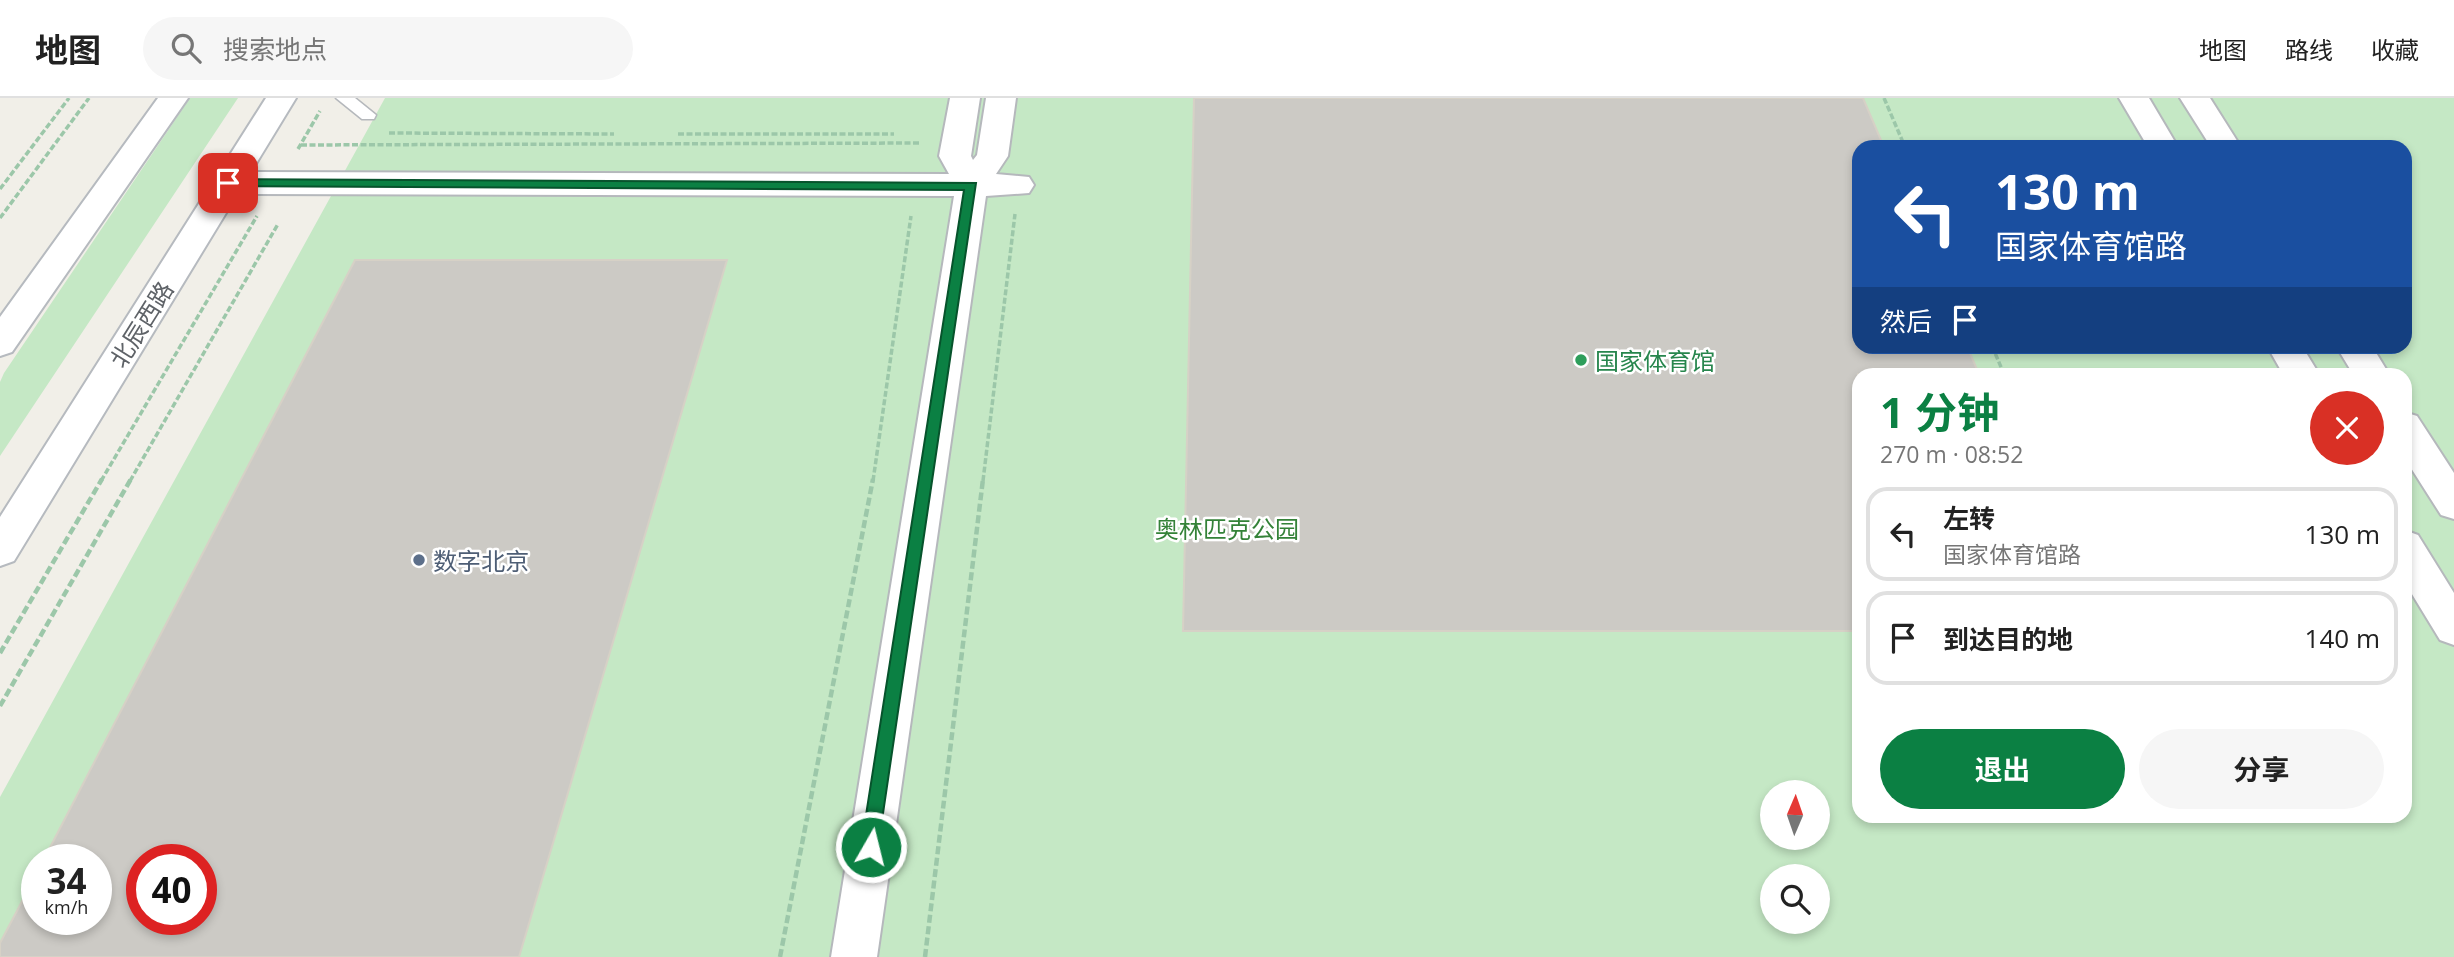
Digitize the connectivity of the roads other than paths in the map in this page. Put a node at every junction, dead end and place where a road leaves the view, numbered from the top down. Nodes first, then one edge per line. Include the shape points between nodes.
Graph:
1 (173, 98) edge
2 (281, 98) edge
3 (344, 98) edge
4 (965, 98) edge
5 (1001, 98) edge
6 (2134, 98) edge
7 (2194, 98) edge
8 (368, 115) dead end
9 (2159, 140) edge
10 (2221, 140) edge
11 (228, 183) junction
12 (971, 186) junction
13 (1018, 186) road end
14 (0, 343) edge
15 (2412, 438) edge
16 (2454, 504) edge
17 (0, 550) edge
18 (2412, 559) edge
19 (2454, 628) edge
20 (854, 957) edge

1 - 14 street
2 - 11 street, 北辰西路
3 - 8 lane
4 - 12 street via 955,156
5 - 12 street via 992,156
6 - 9 street
7 - 10 street
11 - 12 street
11 - 17 street, 北辰西路
12 - 13 street
12 - 20 street
15 - 16 street
18 - 19 street

